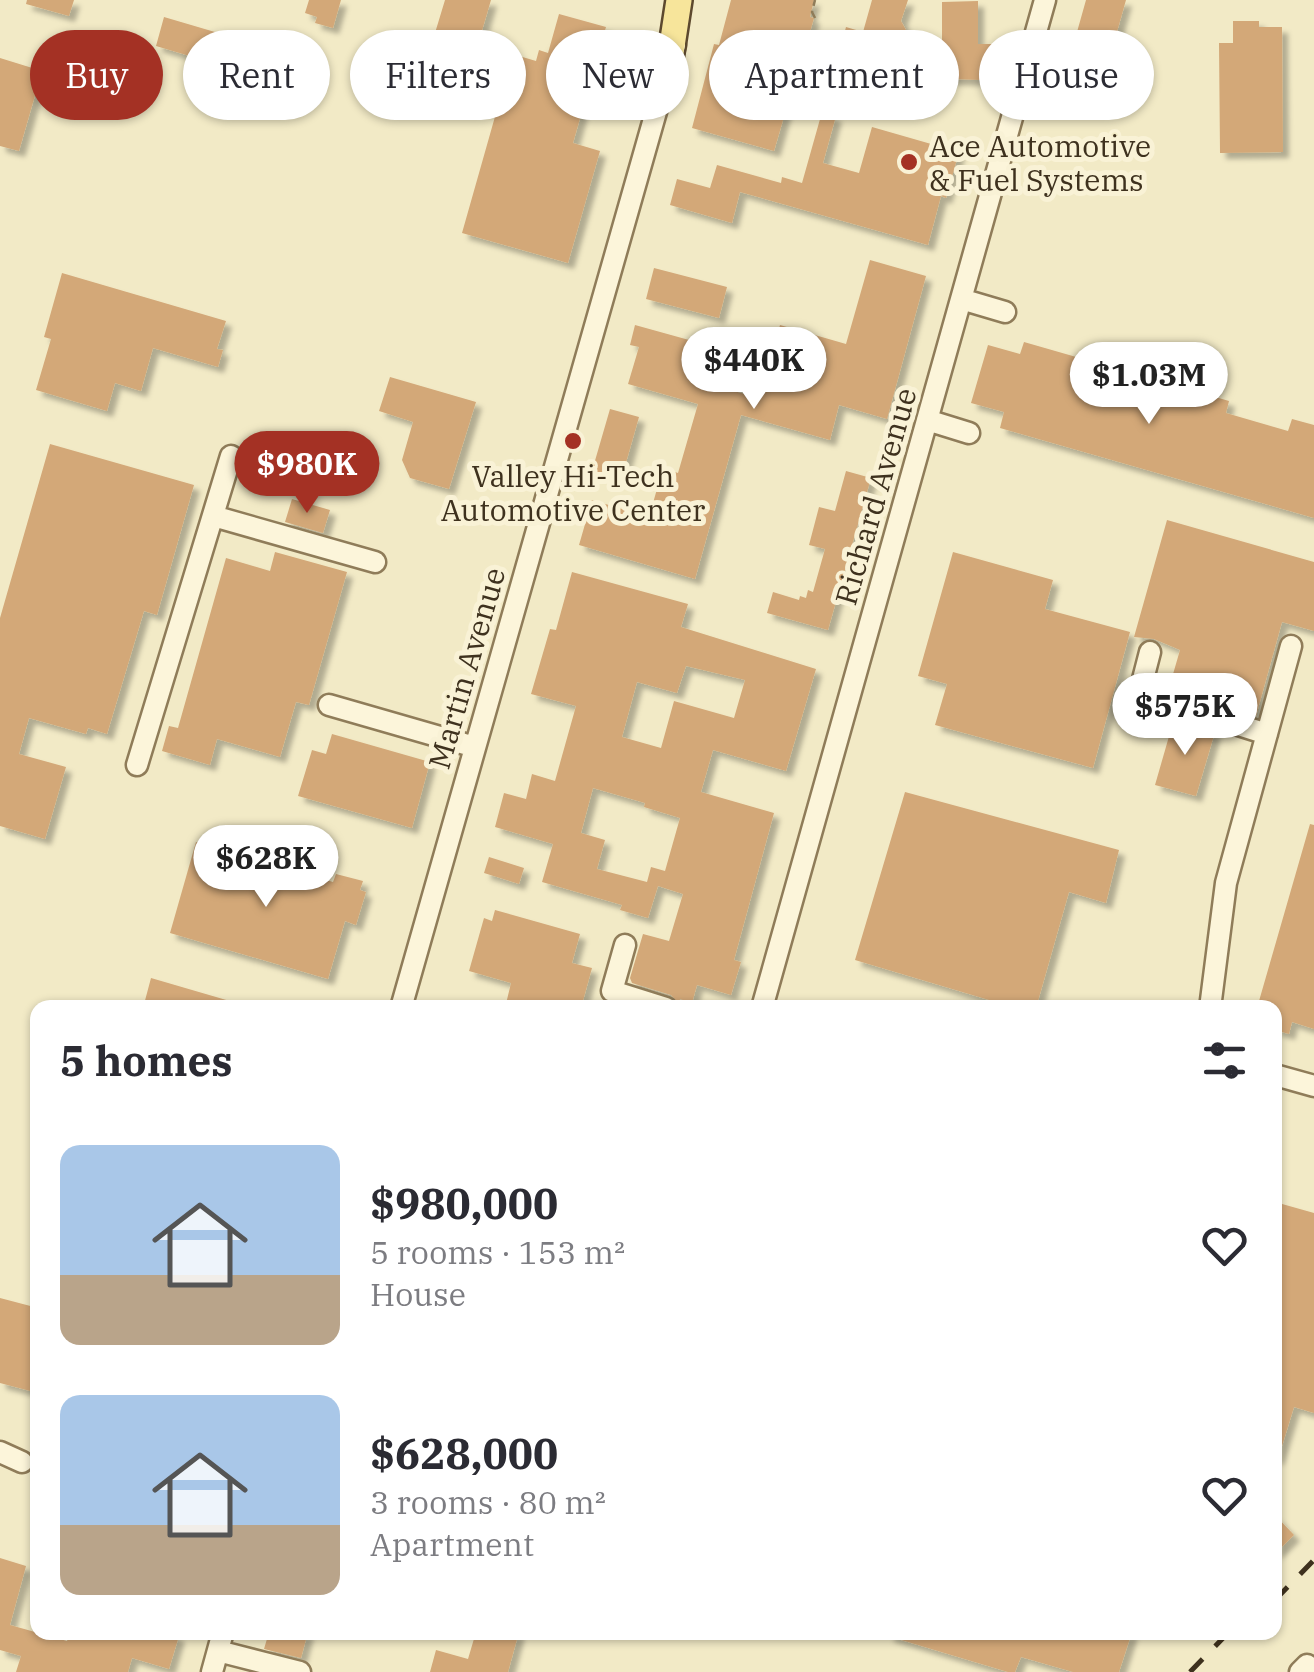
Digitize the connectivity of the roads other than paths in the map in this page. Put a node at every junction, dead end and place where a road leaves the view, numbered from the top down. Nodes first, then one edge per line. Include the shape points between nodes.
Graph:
1 (678, 0) edge
2 (690, 0) edge
3 (1045, 0) edge
4 (674, 30) edge
5 (680, 30) edge
6 (653, 120) edge
7 (961, 299) junction
8 (1005, 312) dead end
9 (927, 420) junction
10 (970, 433) dead end
11 (231, 456) dead end
12 (213, 516) junction
13 (375, 562) dead end
14 (1291, 646) dead end
15 (1150, 652) dead end
16 (328, 705) dead end
17 (1267, 734) junction
18 (475, 746) junction
19 (137, 765) dead end
20 (625, 944) dead end
21 (403, 1000) edge
22 (641, 1000) edge
23 (764, 1000) edge
24 (1211, 1000) edge
25 (1282, 1077) edge
26 (1314, 1086) edge
27 (0, 1452) edge
28 (22, 1462) dead end
29 (221, 1642) edge
30 (212, 1672) edge
31 (300, 1672) edge

1 - 4 main road
2 - 5 street, Martin Avenue
3 - 7 street, Richard Avenue
6 - 18 street, Martin Avenue
7 - 8 street
7 - 9 street, Richard Avenue
9 - 10 street
9 - 23 street, Richard Avenue
11 - 12 street
12 - 13 street
12 - 19 street
14 - 17 street
15 - 17 street via 1144,695
16 - 18 street
17 - 24 street via 1226,883
18 - 21 street, Martin Avenue
20 - 22 street via 612,991
25 - 26 street
27 - 28 street
29 - 30 street
29 - 31 street

